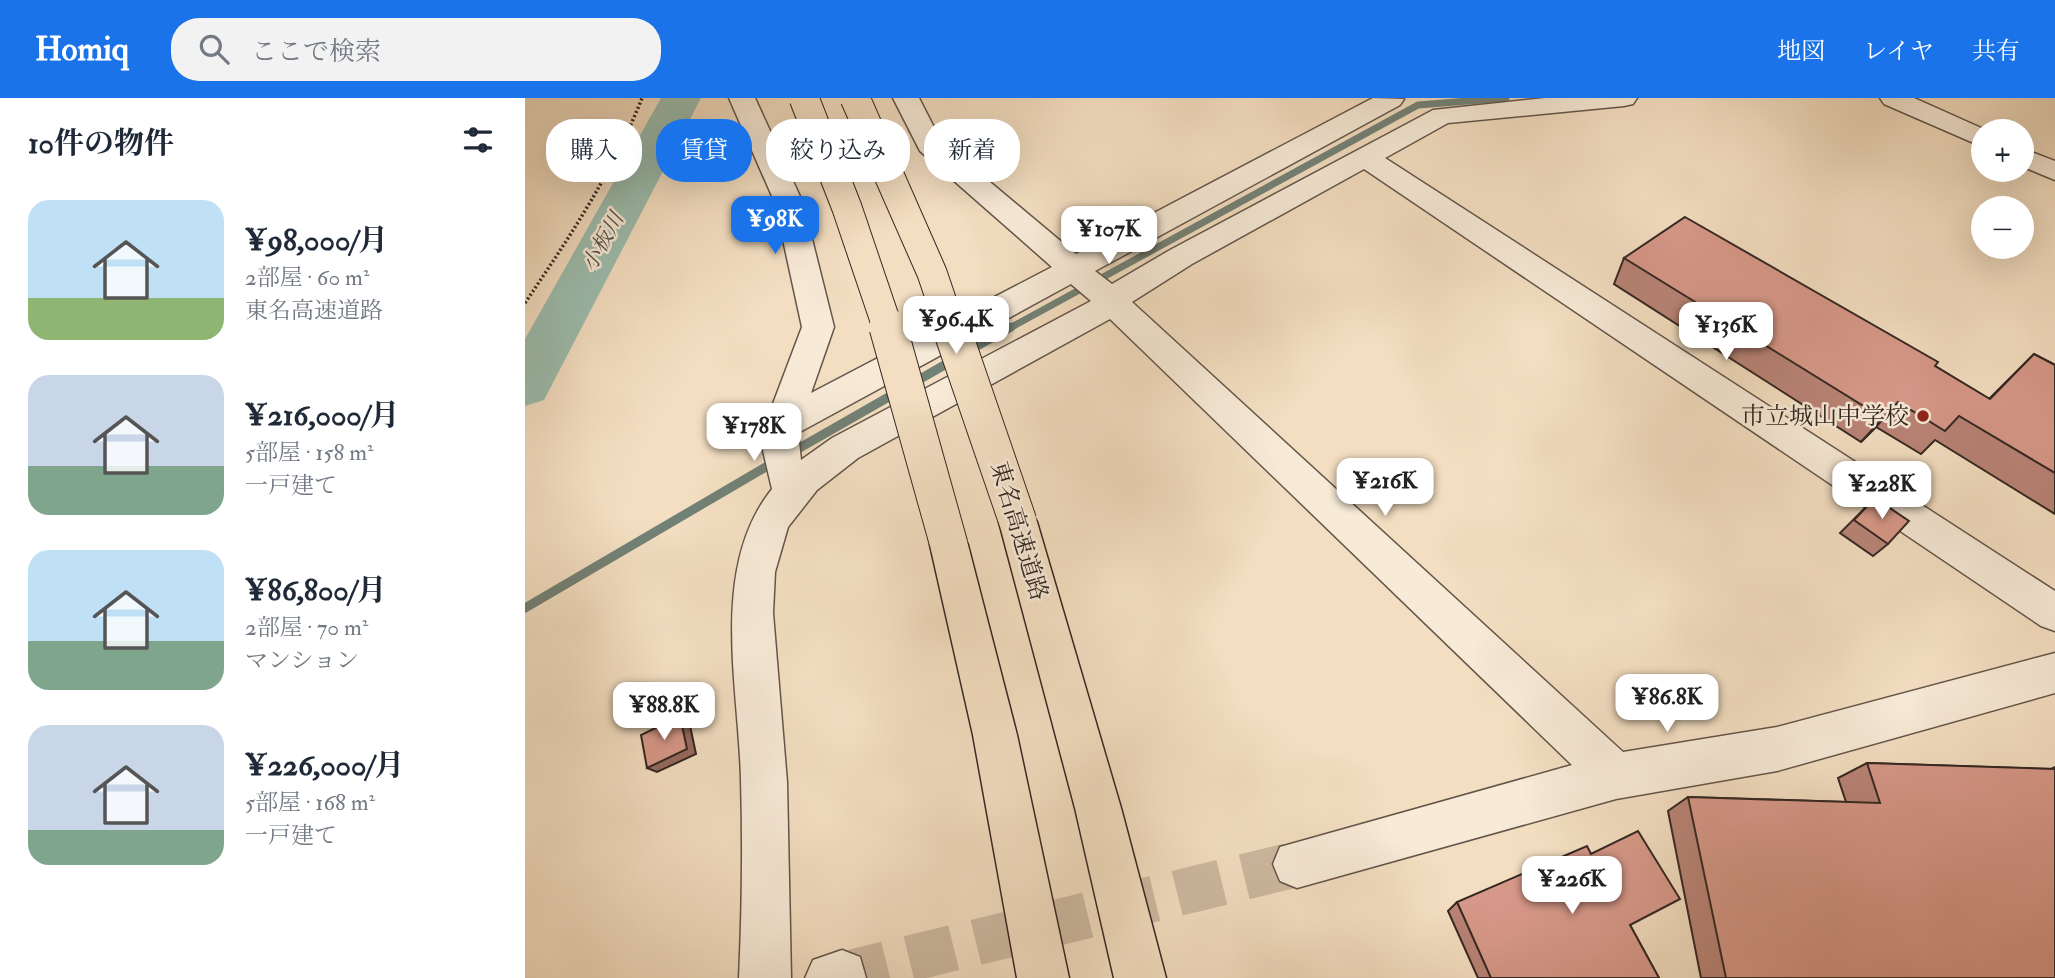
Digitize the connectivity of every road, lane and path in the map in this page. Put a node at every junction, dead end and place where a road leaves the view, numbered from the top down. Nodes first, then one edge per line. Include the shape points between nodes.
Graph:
1 (642, 98) edge
2 (743, 98) edge
3 (804, 98) edge
4 (855, 98) edge
5 (906, 98) edge
6 (1624, 98) edge
7 (1893, 98) edge
8 (1392, 99) edge
9 (1427, 120) junction
10 (1971, 134) edge
11 (1366, 158) junction
12 (2034, 162) edge
13 (2055, 171) edge
14 (1072, 269) junction
15 (525, 303) edge
16 (1113, 303) junction
17 (780, 432) junction
18 (789, 483) junction
19 (2055, 613) edge
20 (2055, 673) edge
21 (1616, 776) junction
22 (1297, 864) tunnel mouth
23 (765, 978) edge
24 (1043, 978) edge
25 (1140, 978) edge

1 - 15 path via 625,139 570,236
2 - 17 street via 789,203 818,327
3 - 24 highway, bridge via 839,182 912,401 995,735
4 - 25 highway, 東名高速道路, bridge via 932,273 1018,522
5 - 14 street via 930,145
6 - 9 street
7 - 10 street
8 - 9 street
8 - 14 street
9 - 11 street
11 - 16 street via 1139,281
11 - 19 street
12 - 13 street
14 - 16 street
14 - 17 street
16 - 18 street
16 - 21 street
17 - 18 street
18 - 23 street via 760,551 753,586 766,861
20 - 21 street via 1777,749
21 - 22 street

